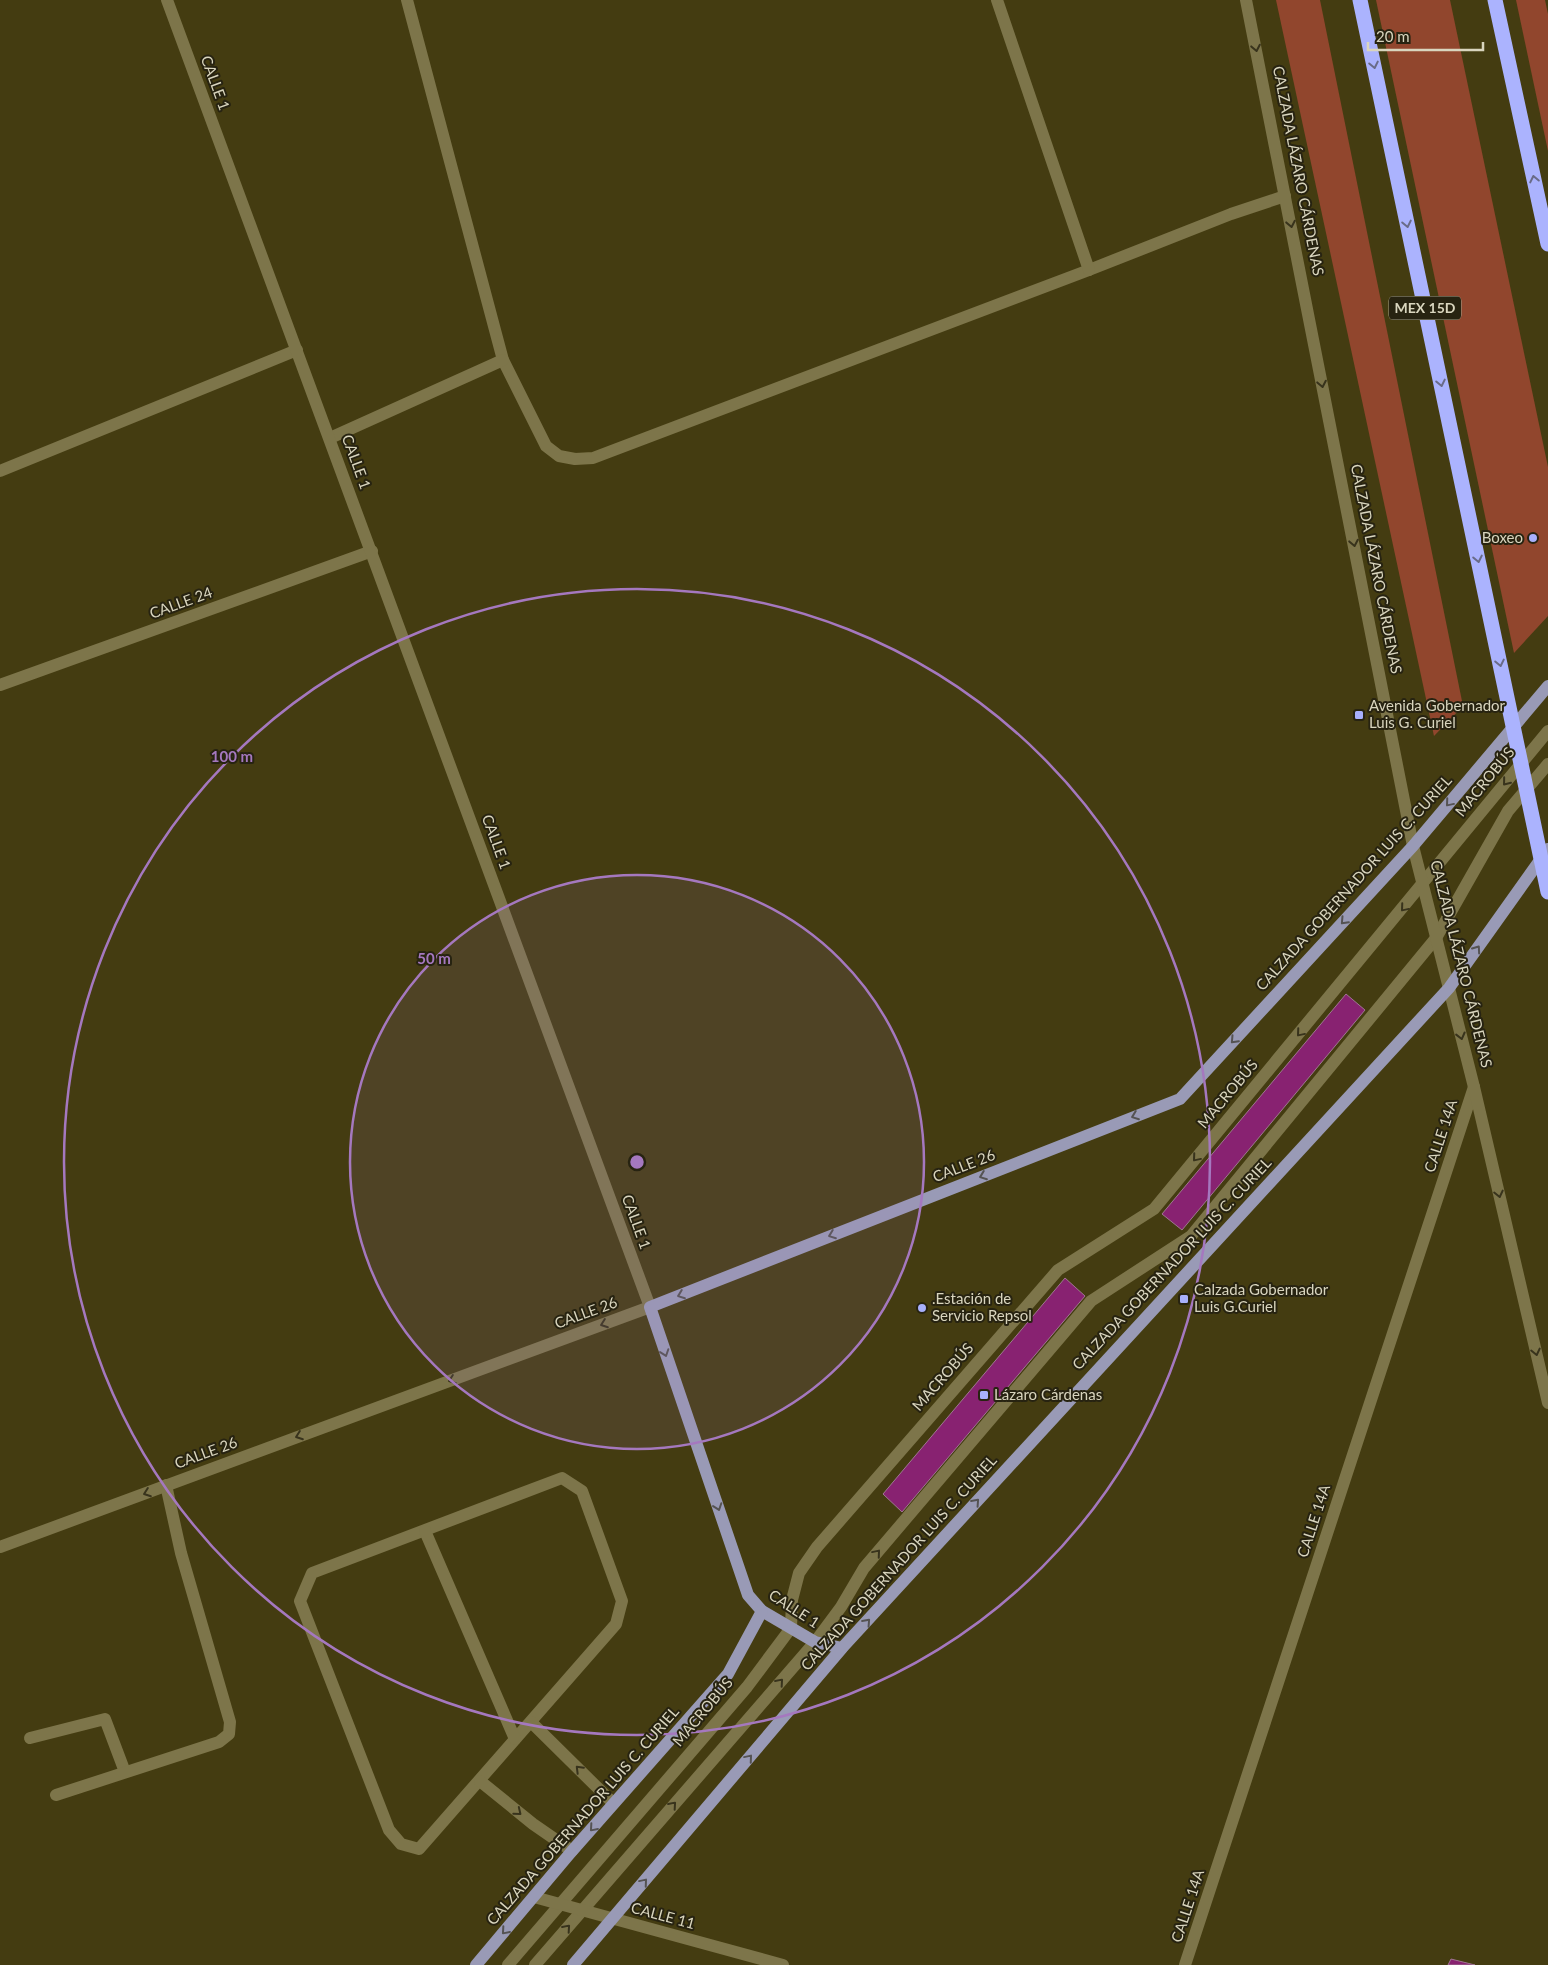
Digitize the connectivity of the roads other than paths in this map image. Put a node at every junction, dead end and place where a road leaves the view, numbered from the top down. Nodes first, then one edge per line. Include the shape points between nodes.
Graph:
1 (167, 0) edge
2 (407, 0) edge
3 (996, 0) edge
4 (1246, 0) edge
5 (1360, 0) edge
6 (1494, 0) edge
7 (1285, 196) junction
8 (1548, 244) edge
9 (1089, 270) junction
10 (298, 350) junction
11 (503, 360) junction
12 (330, 438) junction
13 (0, 471) edge
14 (372, 552) junction
15 (0, 685) edge
16 (1548, 686) edge
17 (1548, 731) edge
18 (1548, 764) edge
19 (1413, 846) junction
20 (1548, 849) edge
21 (1422, 885) junction
22 (1548, 892) edge
23 (1436, 938) junction
24 (1449, 988) junction
25 (1474, 1087) junction
26 (1180, 1099) joint
27 (650, 1307) junction
28 (1548, 1404) edge
29 (166, 1485) junction
30 (425, 1531) junction
31 (0, 1547) edge
32 (762, 1611) junction
33 (791, 1628) junction
34 (815, 1642) junction
35 (842, 1648) junction
36 (531, 1722) junction
37 (30, 1738) dead end
38 (515, 1740) junction
39 (125, 1772) junction
40 (480, 1781) junction
41 (56, 1795) dead end
42 (613, 1803) junction
43 (572, 1851) junction
44 (534, 1897) junction
45 (562, 1903) junction
46 (582, 1910) junction
47 (613, 1919) junction
48 (476, 1965) edge
49 (508, 1965) edge
50 (535, 1965) edge
51 (573, 1965) edge
52 (783, 1965) edge
53 (1185, 1965) edge

1 - 10 street, CALLE 1
2 - 11 street
3 - 9 street
4 -> 7 street, CALZADA LÁZARO CÁRDENAS
5 -> 22 highway, MEX 15D
8 -> 6 highway
7 - 9 street via 1230,214
7 -> 19 street, CALZADA LÁZARO CÁRDENAS
9 - 11 street via 592,458 559,456 546,446
10 - 12 street, CALLE 1
10 - 13 street
11 - 12 street
12 - 14 street, CALLE 1
14 - 15 street, CALLE 24
14 - 27 street, CALLE 1
16 -> 19 main road, CALZADA GOBERNADOR LUIS C. CURIEL
17 -> 21 street, MACROBÚS
18 - 23 street via 1508,811
19 - 21 street, CALZADA LÁZARO CÁRDENAS
19 -> 26 main road, CALZADA GOBERNADOR LUIS C. CURIEL
24 -> 20 main road, CALZADA GOBERNADOR LUIS C. CURIEL
21 - 23 street, CALZADA LÁZARO CÁRDENAS
21 -> 33 street, MACROBÚS via 1154,1209 1058,1270 817,1547 799,1572 792,1600
23 - 24 street, CALZADA LÁZARO CÁRDENAS
34 -> 23 street via 864,1568 1091,1301 1191,1236
24 -> 25 street, CALZADA LÁZARO CÁRDENAS
35 -> 24 main road, CALZADA GOBERNADOR LUIS C. CURIEL
25 -> 28 street, CALZADA LÁZARO CÁRDENAS
25 - 53 street, CALLE 14A
26 -> 27 main road, CALLE 26
27 -> 29 street, CALLE 26
27 -> 32 main road, CALLE 1 via 748,1595
29 -> 31 street, CALLE 26
29 - 39 street via 181,1553 231,1728 219,1742
30 - 36 street via 562,1478 582,1491 622,1601 616,1624
30 - 38 street
30 - 40 street via 312,1574 300,1602 389,1830 401,1844 419,1849
32 - 33 main road, CALLE 1
32 - 42 main road, CALZADA GOBERNADOR LUIS C. CURIEL via 728,1674
33 - 34 main road, CALLE 1
33 - 45 street, MACROBÚS via 747,1687
34 - 35 main road, CALLE 1
46 -> 34 street
47 -> 35 main road, CALZADA GOBERNADOR LUIS C. CURIEL
36 - 38 street
42 -> 36 street
37 - 39 street via 105,1719
38 - 40 street
39 - 41 street
40 -> 43 street
42 -> 43 main road, CALZADA GOBERNADOR LUIS C. CURIEL
43 - 44 main road, CALZADA GOBERNADOR LUIS C. CURIEL
44 - 45 street, CALLE 11
44 -> 48 main road, CALZADA GOBERNADOR LUIS C. CURIEL
45 - 46 street, CALLE 11
45 - 49 street, MACROBÚS
46 - 47 street, CALLE 11
50 -> 46 street
47 - 51 main road, CALZADA GOBERNADOR LUIS C. CURIEL
47 - 52 street, CALLE 11

